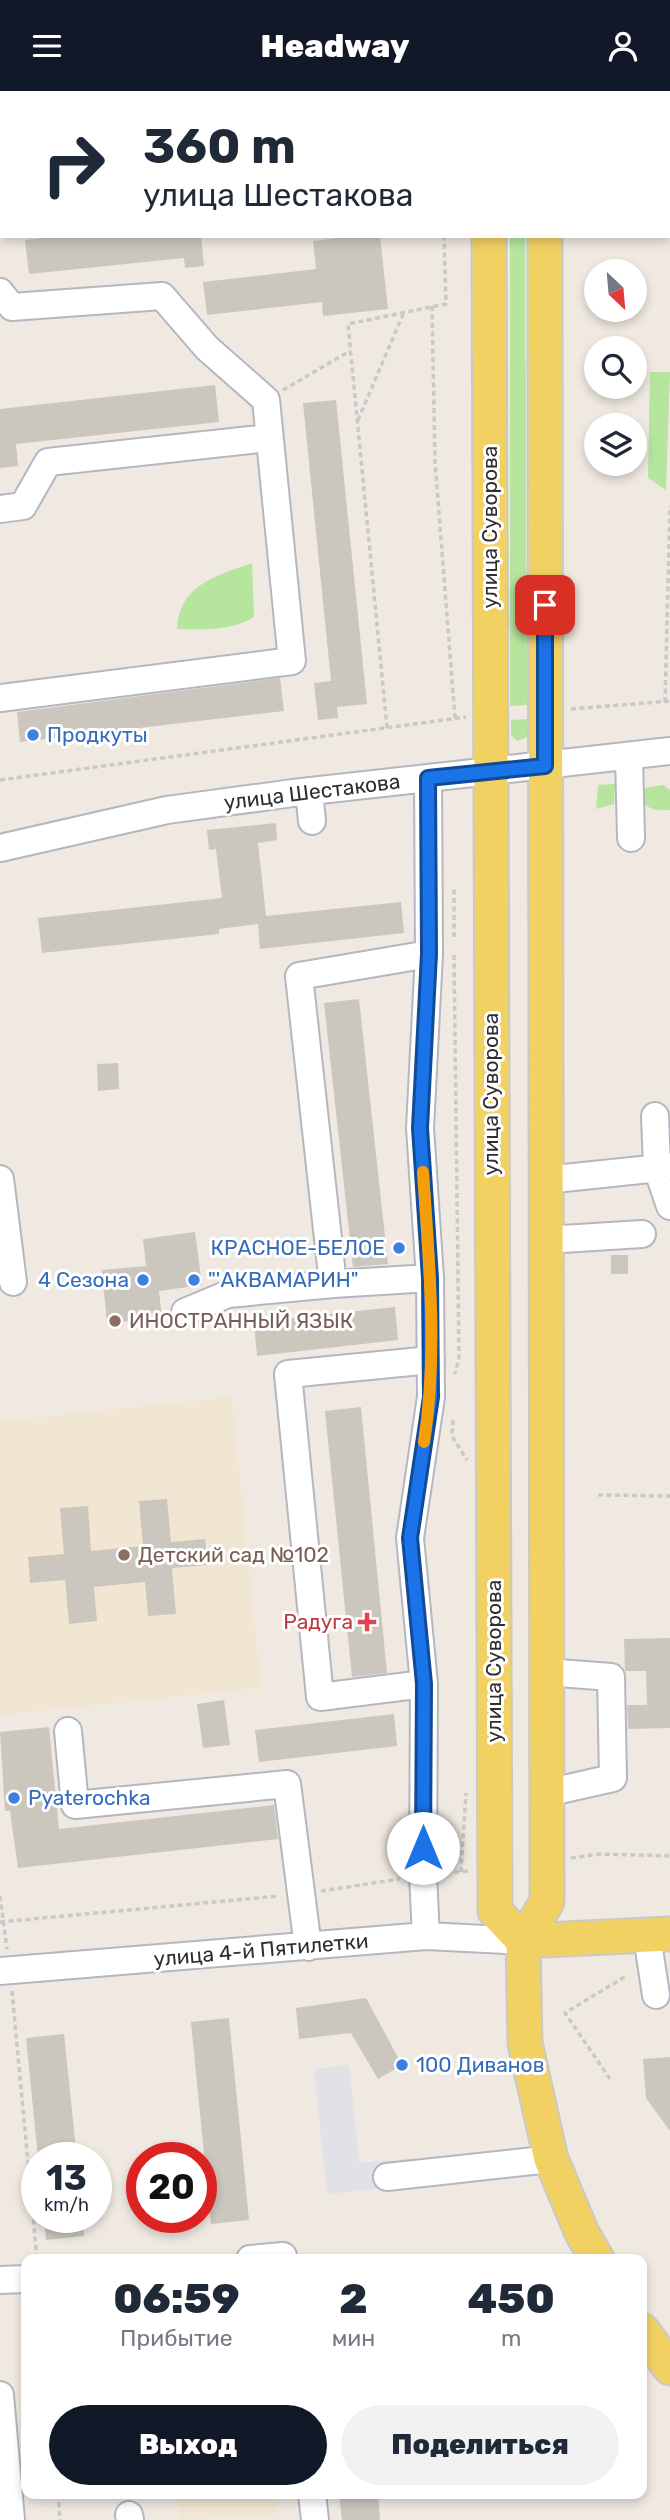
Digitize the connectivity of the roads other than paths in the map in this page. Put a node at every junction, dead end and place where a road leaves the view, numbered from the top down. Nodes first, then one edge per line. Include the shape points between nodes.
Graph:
1 (489, 238) edge
2 (545, 238) edge
3 (0, 292) edge
4 (268, 438) junction
5 (0, 509) edge
6 (0, 698) edge
7 (670, 751) edge
8 (629, 756) junction
9 (545, 766) junction
10 (490, 772) junction
11 (428, 778) junction
12 (309, 791) junction
13 (312, 821) dead end
14 (631, 838) dead end
15 (0, 848) edge
16 (442, 954) junction
17 (655, 1116) dead end
18 (663, 1168) edge
19 (0, 1179) edge
20 (545, 1180) junction
21 (670, 1206) edge
22 (642, 1234) dead end
23 (546, 1240) junction
24 (430, 1278) junction
25 (13, 1282) dead end
26 (333, 1284) junction
27 (185, 1312) dead end
28 (431, 1360) junction
29 (545, 1672) junction
30 (424, 1684) junction
31 (68, 1731) dead end
32 (546, 1793) junction
33 (658, 1935) edge
34 (426, 1936) junction
35 (523, 1941) junction
36 (308, 1947) junction
37 (5, 1970) edge
38 (656, 1995) dead end
39 (551, 2159) junction
40 (387, 2177) dead end
41 (594, 2254) edge
42 (21, 2279) edge
43 (0, 2280) edge
44 (647, 2337) edge
45 (670, 2368) edge
46 (0, 2395) edge
47 (313, 2499) edge
48 (11, 2520) edge
49 (315, 2520) edge

1 - 10 main road, улица Суворова
2 - 9 main road
3 - 4 street via 12,307 162,296 207,348 266,400
4 - 5 street via 48,462 23,506
4 - 6 street via 292,661
7 - 8 street, улица Шестакова
8 - 9 street, улица Шестакова
8 - 14 street
9 - 10 street, улица Шестакова
9 - 20 main road
10 - 11 street, улица Шестакова
10 - 35 main road, улица Суворова via 495,1911
11 - 12 street, улица Шестакова
11 - 16 street via 419,836
12 - 13 street
12 - 15 street, улица Шестакова via 167,810
16 - 24 street via 420,1128
16 - 26 street via 299,976
17 - 18 street
18 - 20 street
18 - 21 street
19 - 25 street
20 - 23 main road
22 - 23 street
23 - 29 main road
24 - 26 street
24 - 28 street
26 - 27 street via 228,1294
28 - 30 street via 431,1397 410,1538
28 - 30 street via 288,1374 320,1697
29 - 32 main road
29 - 32 street via 611,1677 613,1778
30 - 34 street
31 - 36 street via 75,1805 287,1784
32 - 35 main road via 547,1902
33 - 35 main road
33 - 38 street
34 - 35 street, улица 4-й Пятилетки
34 - 36 street, улица 4-й Пятилетки
35 - 39 main road via 525,2043
36 - 37 street, улица 4-й Пятилетки
39 - 40 street
39 - 41 main road
42 - 43 street
44 - 45 main road
46 - 48 street
47 - 49 street

